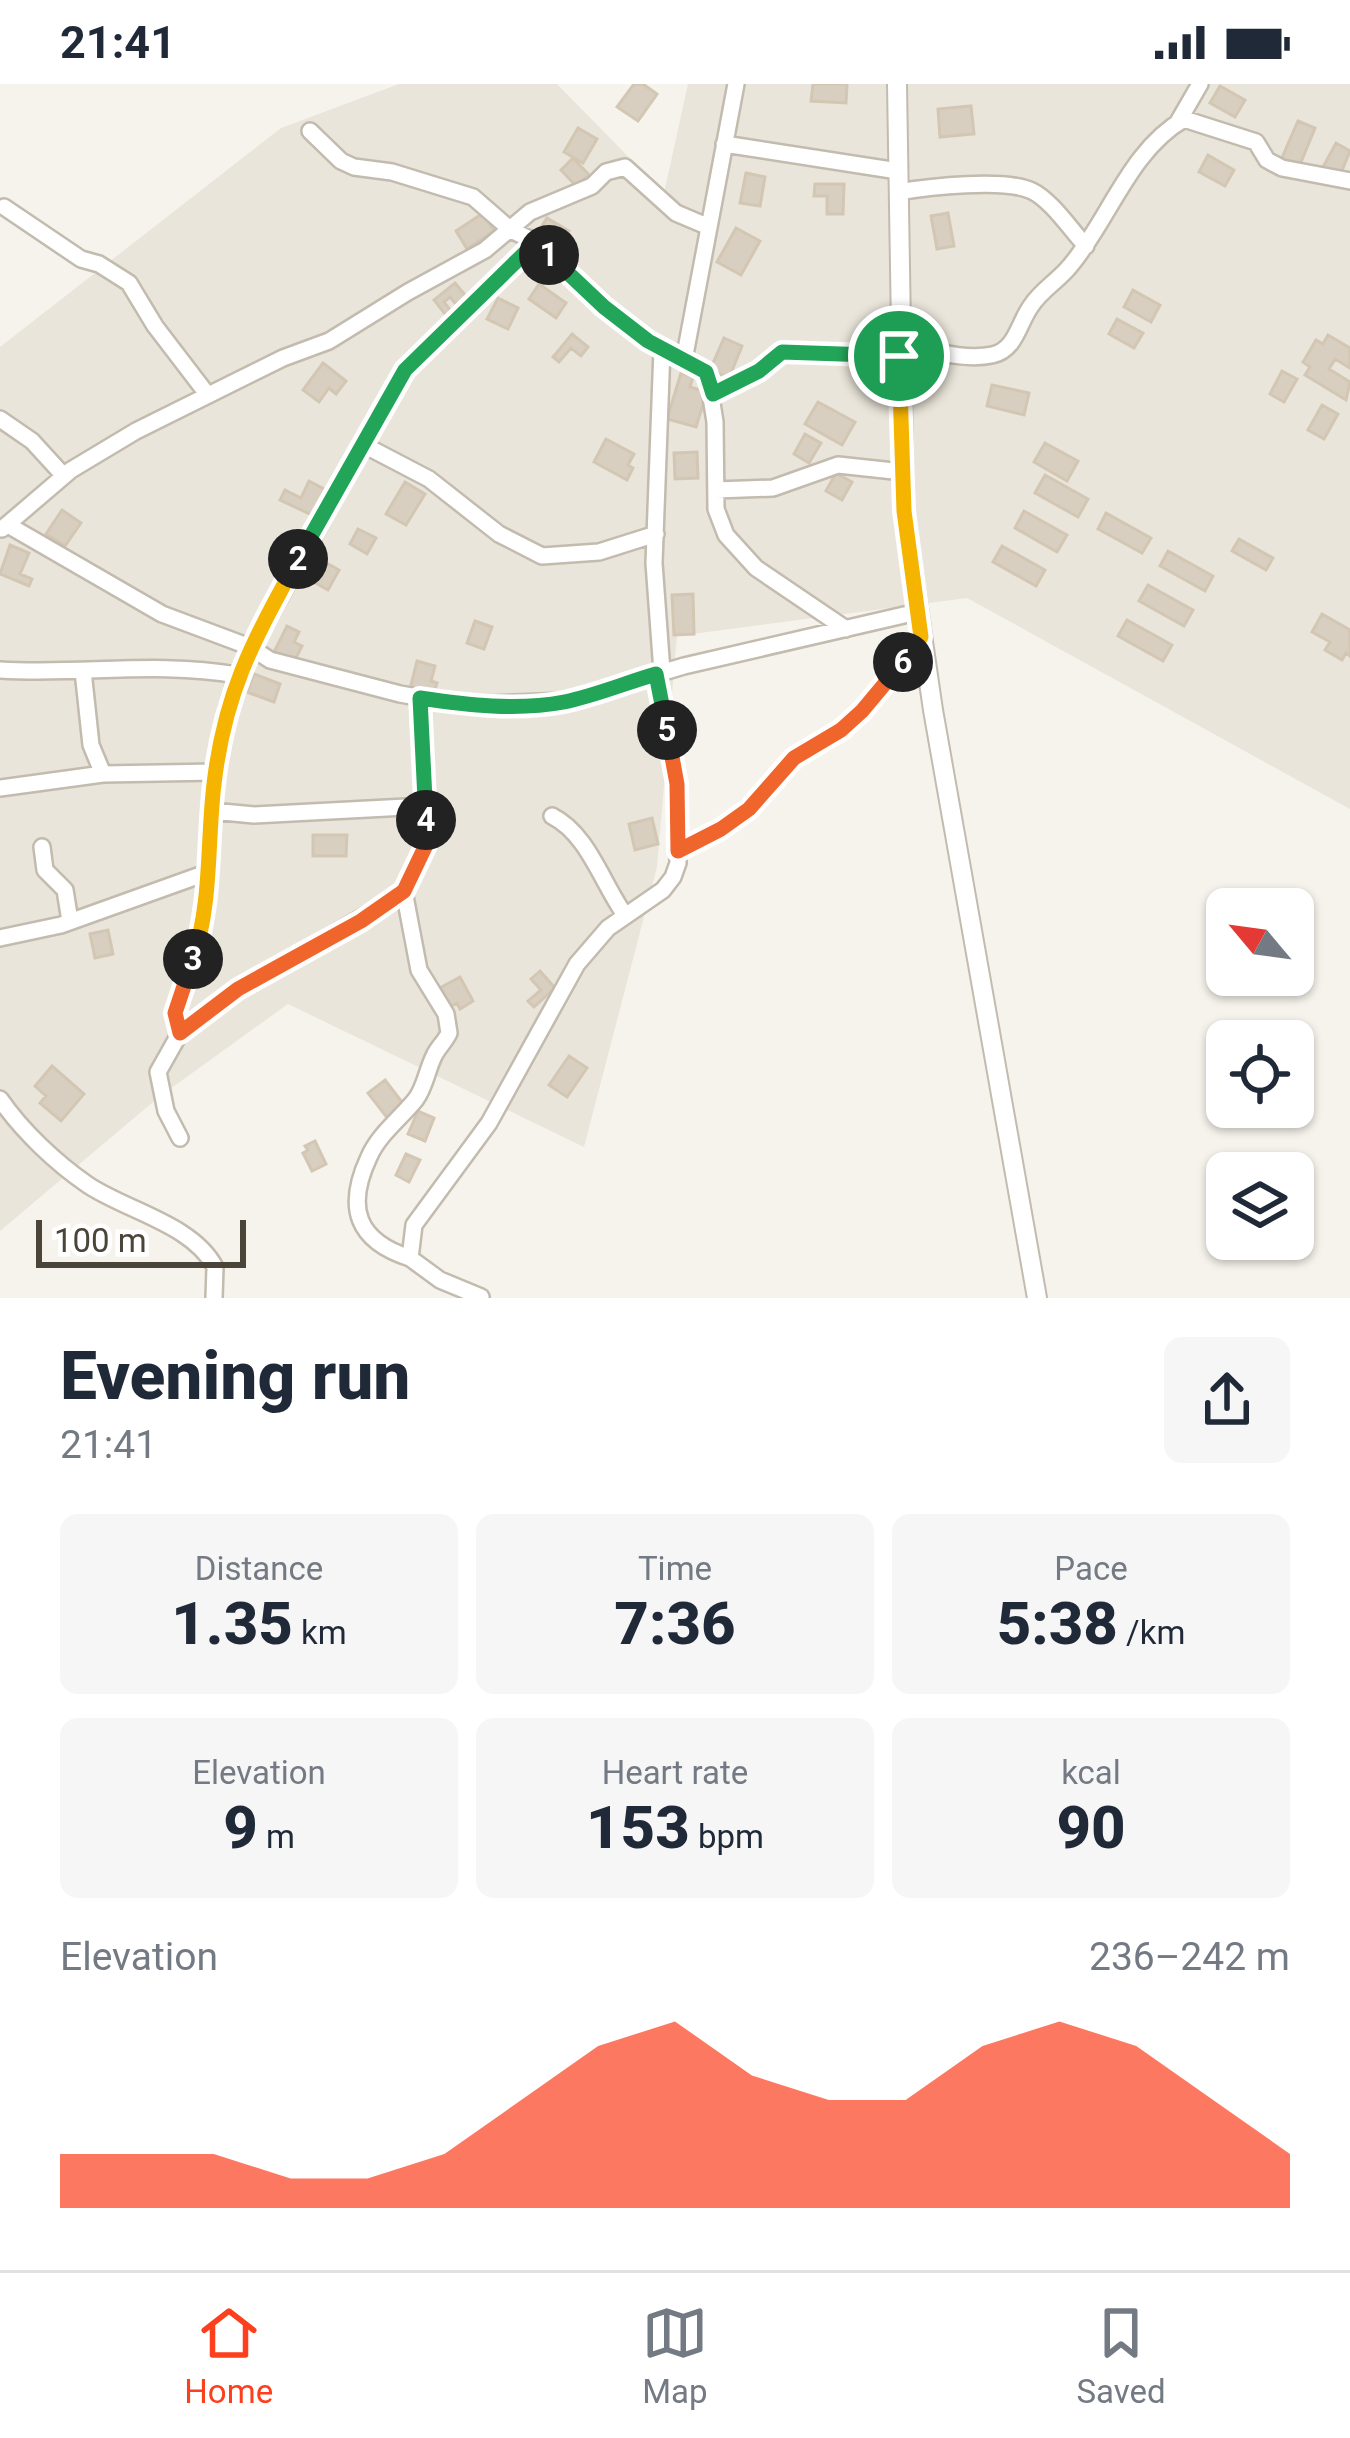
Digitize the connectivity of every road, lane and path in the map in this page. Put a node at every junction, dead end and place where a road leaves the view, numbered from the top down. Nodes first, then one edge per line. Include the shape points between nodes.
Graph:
1 (736, 84) edge
2 (897, 84) edge
3 (1200, 84) edge
4 (1178, 122) junction
5 (310, 131) dead end
6 (724, 144) junction
7 (898, 171) junction
8 (1350, 181) edge
9 (898, 193) junction
10 (4, 207) dead end
11 (709, 227) junction
12 (511, 230) junction
13 (536, 242) junction
14 (1086, 246) junction
15 (662, 349) junction
16 (899, 350) junction
17 (684, 360) junction
18 (207, 394) junction
19 (713, 394) junction
20 (0, 419) edge
21 (362, 444) junction
22 (903, 472) junction
23 (64, 476) junction
24 (716, 490) junction
25 (4, 528) edge
26 (656, 534) junction
27 (917, 612) junction
28 (846, 629) junction
29 (921, 637) junction
30 (250, 647) junction
31 (0, 670) edge
32 (83, 671) junction
33 (659, 673) junction
34 (237, 675) junction
35 (420, 698) junction
36 (216, 772) junction
37 (103, 775) junction
38 (0, 788) edge
39 (424, 806) junction
40 (212, 811) junction
41 (552, 816) dead end
42 (42, 847) dead end
43 (678, 851) junction
44 (206, 873) junction
45 (404, 891) junction
46 (625, 916) junction
47 (70, 921) junction
48 (0, 938) edge
49 (180, 1033) junction
50 (0, 1099) edge
51 (6, 1120) edge
52 (180, 1138) dead end
53 (410, 1258) junction
54 (481, 1297) edge
55 (214, 1298) edge
56 (1036, 1298) edge

1 - 6 street
2 - 7 street
3 - 4 street
4 - 8 street via 1193,118 1256,142 1282,168
4 - 14 street via 1136,167
5 - 12 street via 341,161 473,197
6 - 7 street
6 - 11 street
7 - 9 street
9 - 14 street via 1024,189
9 - 16 street
10 - 18 street via 129,283
11 - 12 street via 676,214 625,166 530,212
11 - 17 street
12 - 13 street
12 - 18 street via 329,341
13 - 15 street
13 - 21 street via 405,370
14 - 16 street via 994,355
15 - 17 street
15 - 26 street
16 - 19 street via 782,352
16 - 22 street
17 - 19 street via 706,372
18 - 23 street
19 - 24 street
20 - 23 street
21 - 26 street via 542,556 599,552
21 - 30 street
22 - 24 street via 838,465 773,488
22 - 27 street
23 - 25 street
24 - 28 street via 726,535 756,568
25 - 30 street via 162,614
26 - 33 street
27 - 28 street
27 - 29 street
28 - 33 street
29 - 43 street via 841,730 794,758 737,819
29 - 56 street
30 - 34 street
30 - 35 street
31 - 32 street
32 - 34 street via 194,667
32 - 37 street via 91,745
33 - 35 street via 540,705
33 - 43 street via 677,784
34 - 36 street
35 - 39 street
36 - 37 street
36 - 40 street
37 - 38 street
39 - 40 street
39 - 45 street via 426,845
40 - 44 street
41 - 46 street via 580,838
42 - 47 street via 45,870 65,890
43 - 46 street via 663,890
44 - 47 street
44 - 49 street via 206,916 175,1013
45 - 49 street via 238,989
45 - 53 street via 418,970 449,1033 419,1095 370,1155 358,1212 370,1240
46 - 53 street via 559,992 489,1124 414,1225
47 - 48 street
49 - 52 street via 158,1072
50 - 51 street
51 - 55 street via 88,1185 196,1244 215,1268
53 - 54 street

